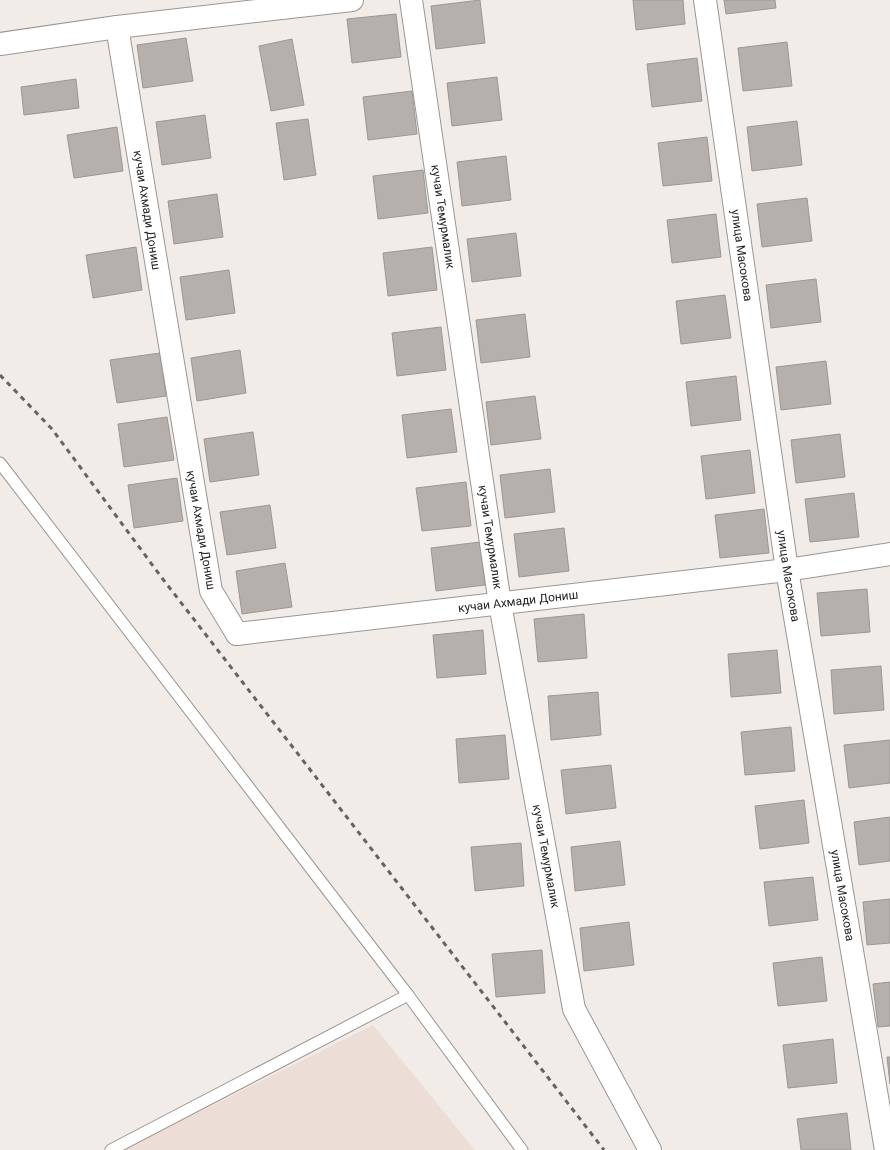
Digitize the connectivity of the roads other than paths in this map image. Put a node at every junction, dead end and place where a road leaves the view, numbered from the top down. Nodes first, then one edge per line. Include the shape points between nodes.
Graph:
1 (352, 0) edge
2 (411, 0) edge
3 (705, 0) edge
4 (116, 27) junction
5 (0, 44) edge
6 (0, 463) edge
7 (890, 554) edge
8 (787, 570) junction
9 (500, 604) junction
10 (408, 995) junction
11 (111, 1150) edge
12 (522, 1150) edge
13 (650, 1150) edge
14 (886, 1150) edge

1 - 4 street
2 - 9 street, кучаи Темурмалик
3 - 8 street, улица Масокова
4 - 5 street
4 - 9 street, кучаи Ахмади Дониш via 211,591 238,634
6 - 10 lane
7 - 8 street, кучаи Ахмади Дониш
8 - 9 street, кучаи Ахмади Дониш
8 - 14 street, улица Масокова
9 - 13 street, кучаи Темурмалик via 574,1009
10 - 11 lane
10 - 12 lane

